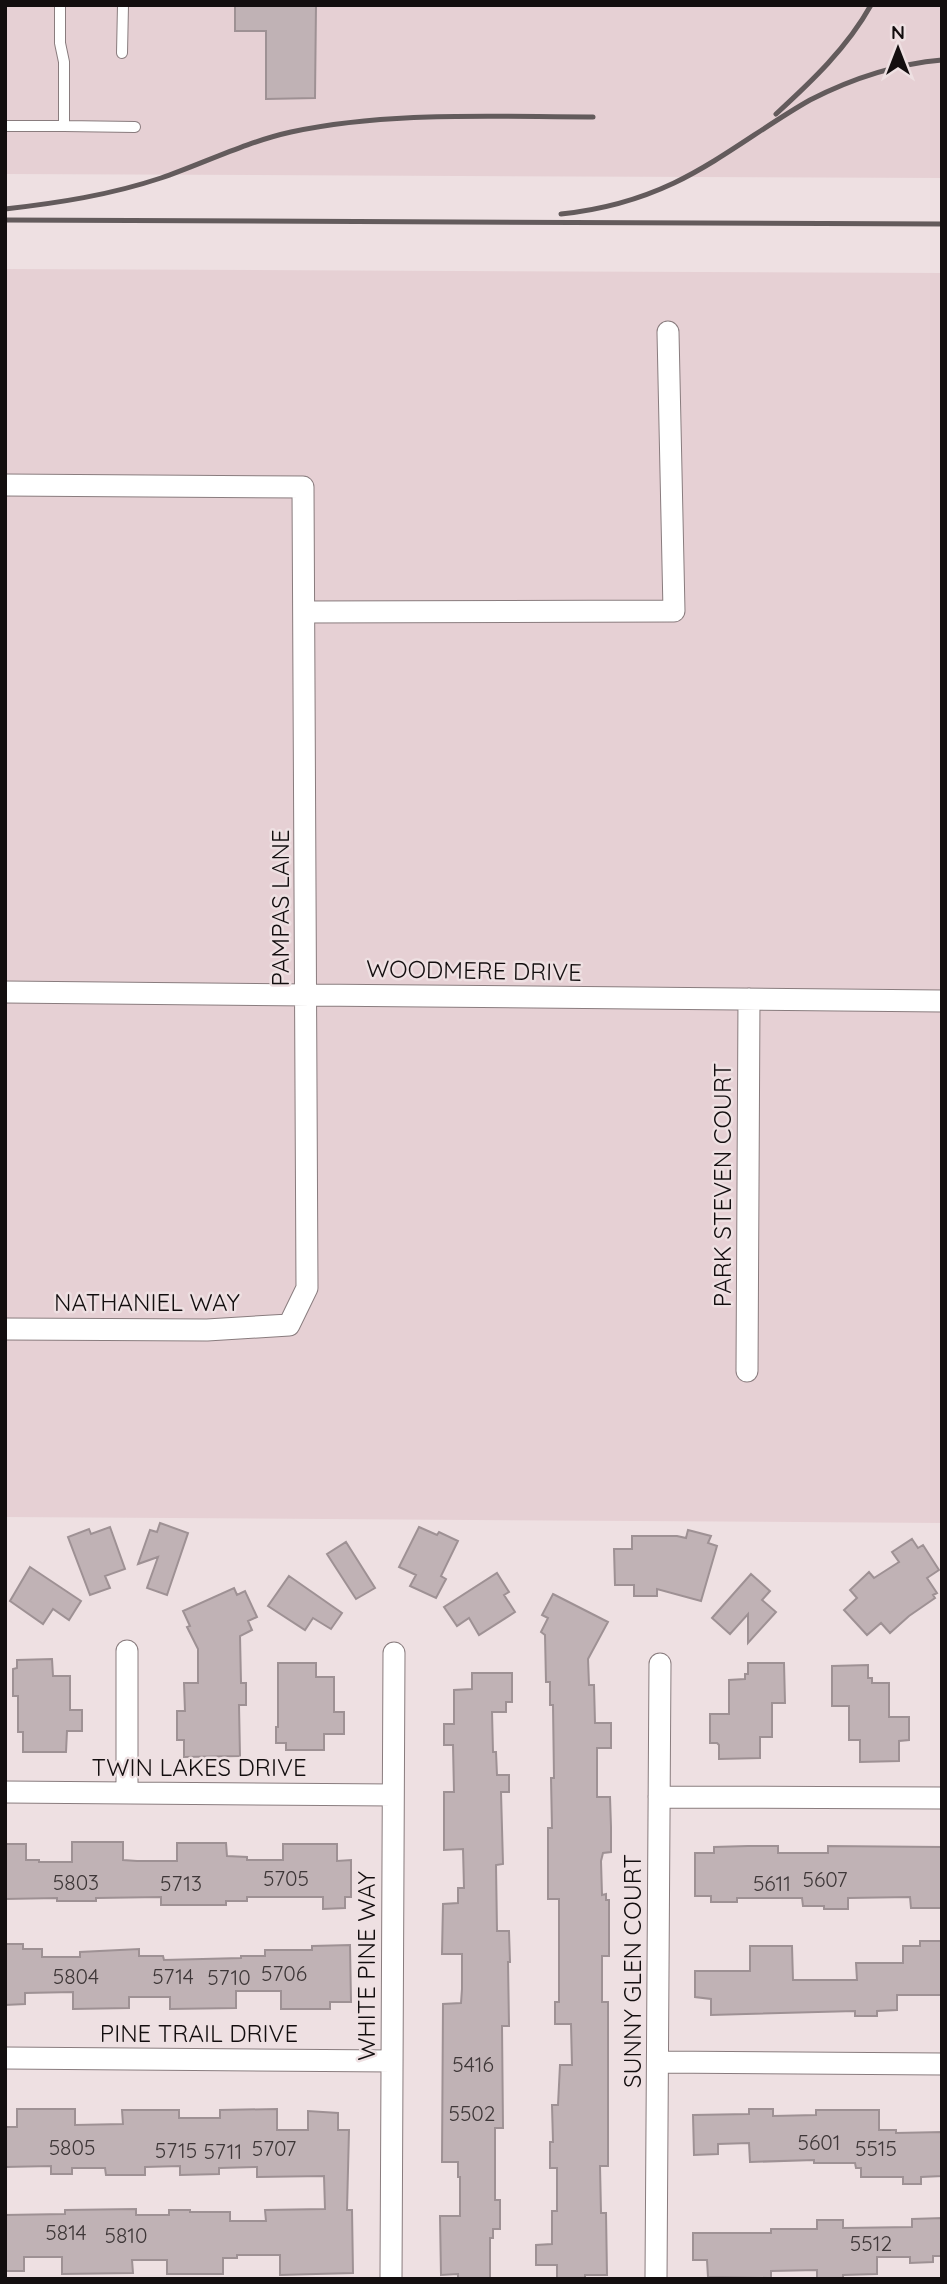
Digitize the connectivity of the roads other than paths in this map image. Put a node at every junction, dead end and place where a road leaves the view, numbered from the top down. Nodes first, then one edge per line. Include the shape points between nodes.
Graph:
1 (60, 5) edge
2 (123, 5) edge
3 (122, 53) dead end
4 (5, 126) edge
5 (64, 126) junction
6 (135, 127) dead end
7 (668, 332) dead end
8 (5, 485) edge
9 (304, 612) junction
10 (5, 992) edge
11 (307, 995) junction
12 (749, 999) junction
13 (942, 1001) edge
14 (289, 1325) joint
15 (5, 1329) edge
16 (747, 1371) dead end
17 (127, 1651) dead end
18 (394, 1653) dead end
19 (660, 1664) dead end
20 (5, 1793) edge
21 (127, 1793) junction
22 (393, 1795) junction
23 (659, 1797) junction
24 (942, 1798) edge
25 (5, 2058) edge
26 (392, 2061) junction
27 (658, 2063) junction
28 (942, 2064) edge
29 (391, 2279) edge
30 (656, 2279) edge

1 - 5 lane
2 - 3 lane
4 - 5 lane
5 - 6 lane
7 - 9 street via 674,611
8 - 9 street, PAMPAS LANE via 303,487
9 - 11 street, PAMPAS LANE
10 - 11 street, WOODMERE DRIVE
11 - 12 street, WOODMERE DRIVE
11 - 14 street, PAMPAS LANE via 307,1288
12 - 13 street, WOODMERE DRIVE
12 - 16 street, PARK STEVEN COURT
14 - 15 street, NATHANIEL WAY via 207,1330
17 - 21 street
18 - 22 street, WHITE PINE WAY
19 - 23 street, SUNNY GLEN COURT
20 - 21 street, TWIN LAKES DRIVE
21 - 22 street, TWIN LAKES DRIVE
22 - 26 street, WHITE PINE WAY
23 - 24 street
23 - 27 street, SUNNY GLEN COURT
25 - 26 street, PINE TRAIL DRIVE
26 - 29 street, WHITE PINE WAY
27 - 28 street
27 - 30 street, SUNNY GLEN COURT

